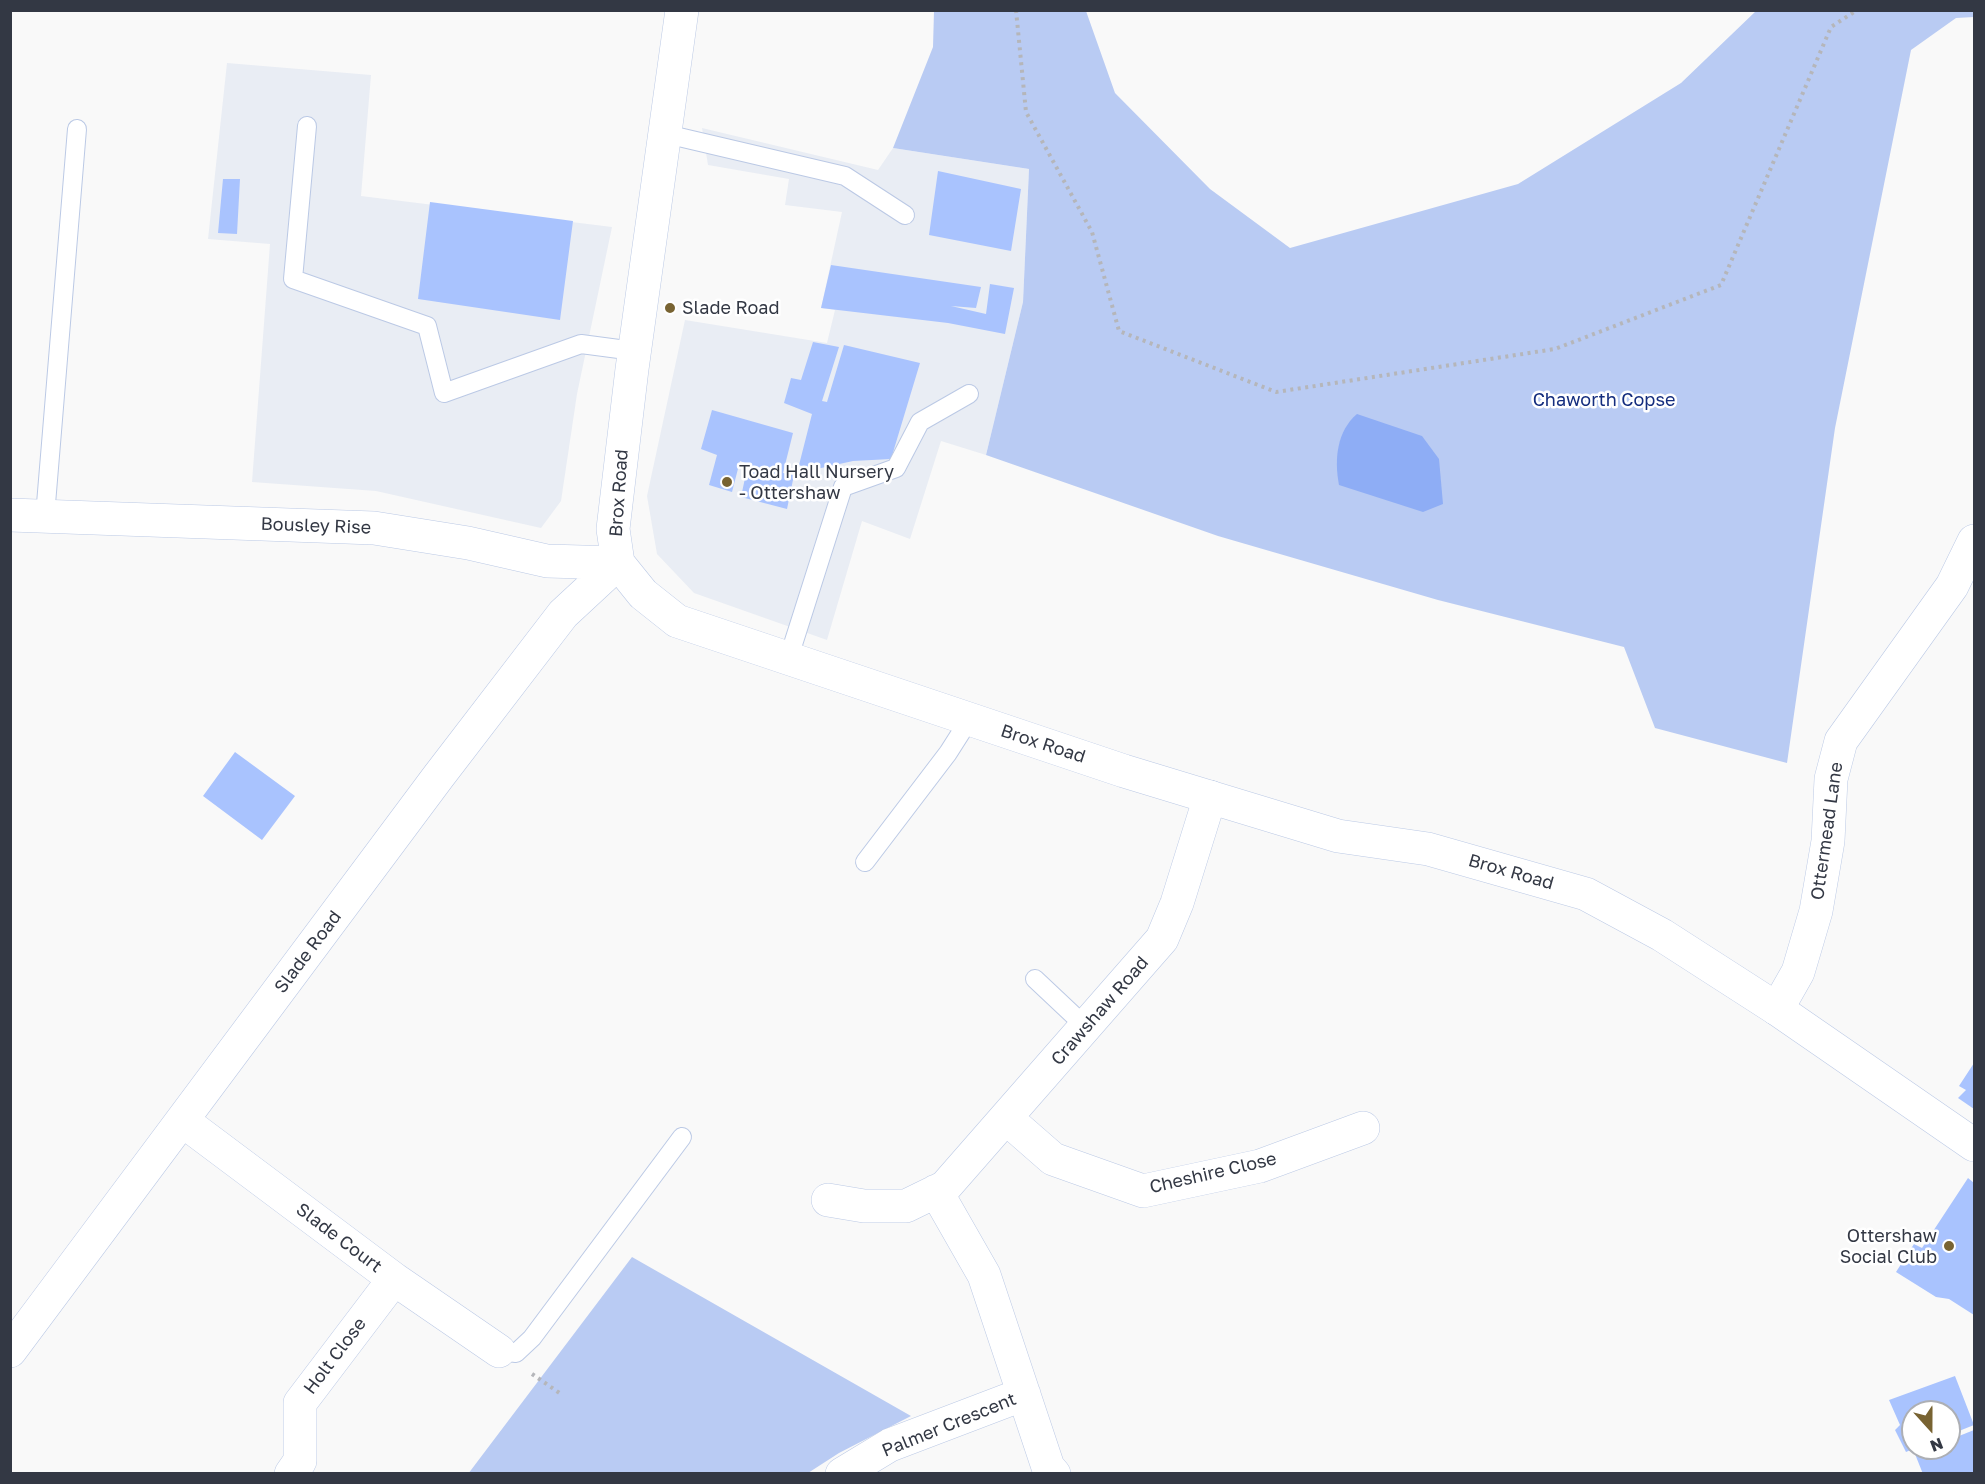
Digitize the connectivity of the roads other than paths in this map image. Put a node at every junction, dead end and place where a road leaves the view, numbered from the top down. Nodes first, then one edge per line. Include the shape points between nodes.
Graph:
1 (682, 10) edge
2 (307, 126) dead end
3 (77, 129) dead end
4 (666, 134) junction
5 (905, 215) dead end
6 (634, 351) junction
7 (969, 394) dead end
8 (10, 515) edge
9 (45, 516) junction
10 (1974, 541) edge
11 (618, 563) junction
12 (788, 660) junction
13 (969, 720) junction
14 (1210, 797) junction
15 (866, 862) dead end
16 (1035, 979) dead end
17 (1777, 1009) junction
18 (1086, 1027) junction
19 (1006, 1118) junction
20 (183, 1120) junction
21 (1363, 1128) dead end
22 (682, 1137) dead end
23 (1974, 1145) edge
24 (936, 1191) junction
25 (828, 1200) dead end
26 (394, 1280) junction
27 (10, 1351) edge
28 (499, 1352) joint
29 (1024, 1394) junction
30 (291, 1473) edge
31 (842, 1473) edge
32 (1054, 1473) edge

1 - 4 street, Brox Road
2 - 6 lane via 293,279 427,326 444,393 581,344
3 - 9 lane
4 - 5 lane via 845,176
4 - 6 street, Brox Road
6 - 11 street, Brox Road via 613,529
7 - 12 lane via 920,422 896,468 843,487
8 - 9 street, Bousley Rise
9 - 11 street, Bousley Rise via 374,528 547,561
10 - 17 street, Ottermead Lane via 1952,586 1841,741 1831,779 1828,841 1816,911 1798,972
11 - 12 street, Brox Road via 643,594 676,621
11 - 20 street, Slade Road via 549,632
12 - 13 street, Brox Road
13 - 14 street, Brox Road
13 - 15 lane
14 - 17 street, Brox Road via 1338,836 1428,849 1586,894 1662,935
14 - 18 street, Crawshaw Road via 1162,939
16 - 18 lane
17 - 23 street, Brox Road
18 - 19 street, Crawshaw Road
19 - 21 street, Cheshire Close via 1053,1159 1143,1191 1260,1166
19 - 24 street, Crawshaw Road via 945,1187
20 - 26 street, Slade Court
20 - 27 street, Slade Road
22 - 28 lane via 532,1338 516,1353
24 - 25 street, Crawshaw Road via 906,1206 864,1206
24 - 29 street via 989,1290
26 - 28 street, Slade Court
26 - 30 street, Holt Close via 300,1403 300,1461
29 - 31 street, Palmer Crescent via 890,1445
29 - 32 street via 1048,1467

